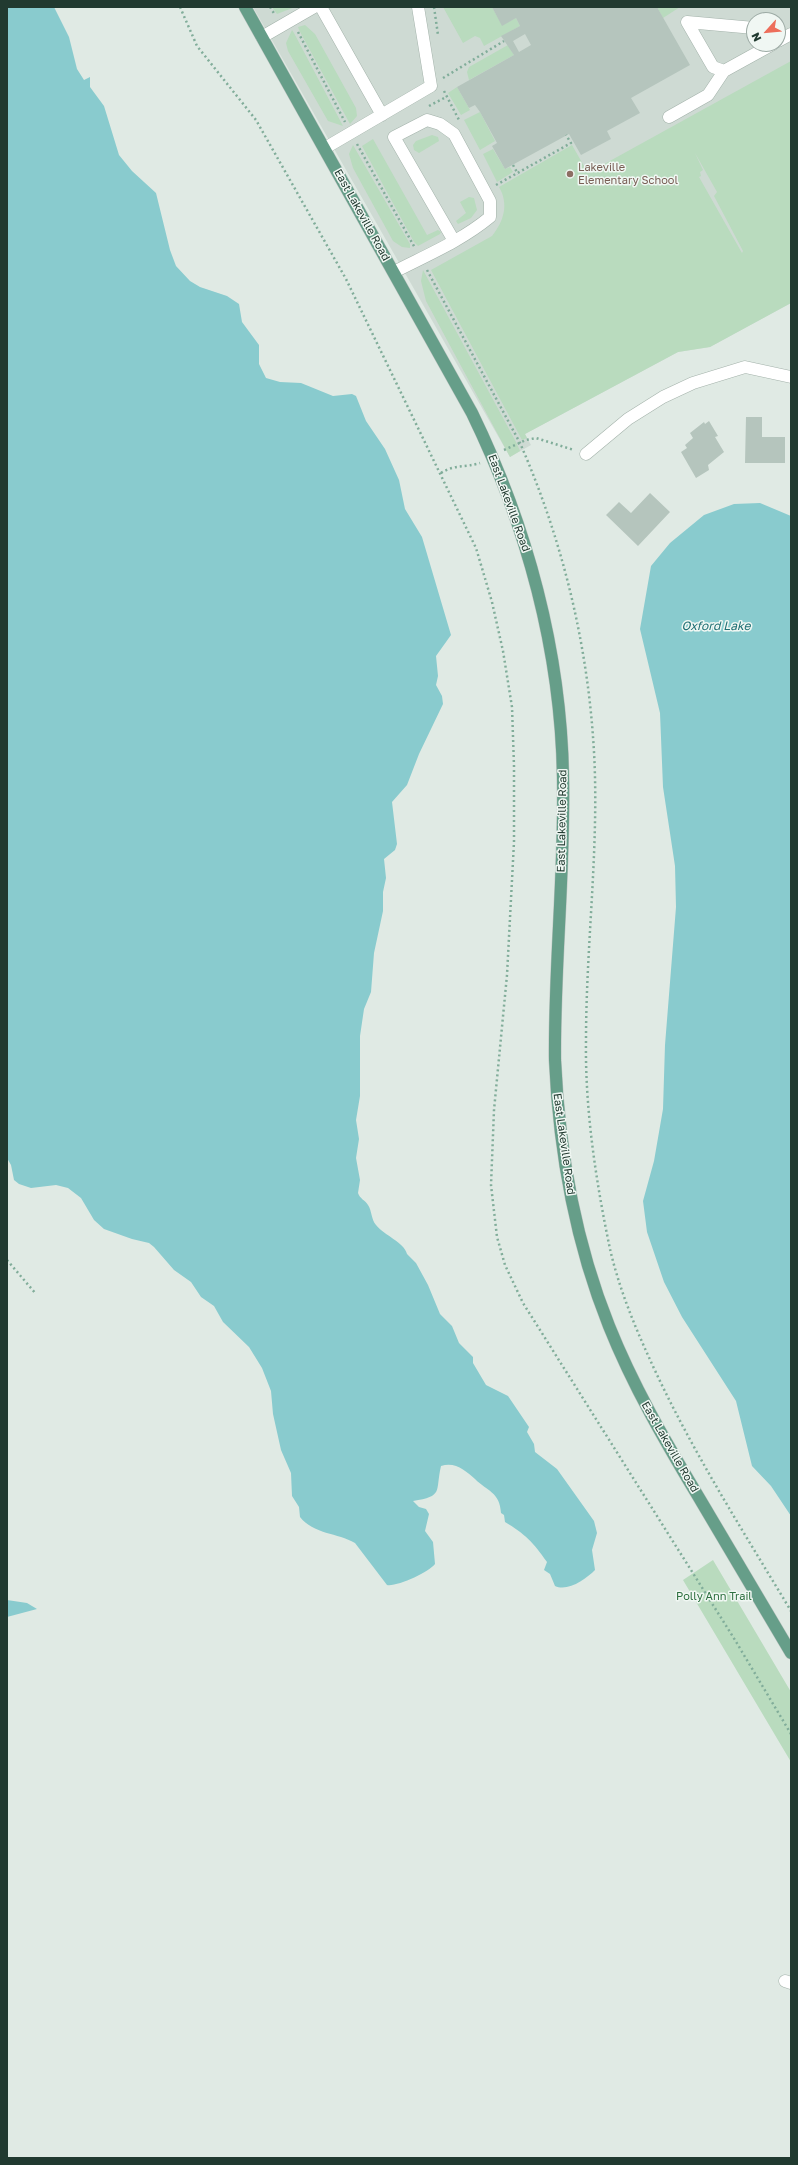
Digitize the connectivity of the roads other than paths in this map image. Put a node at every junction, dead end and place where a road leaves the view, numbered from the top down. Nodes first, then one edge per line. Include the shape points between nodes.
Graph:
1 (245, 7) edge
2 (314, 7) edge
3 (321, 7) edge
4 (418, 7) edge
5 (746, 27) edge
6 (262, 37) junction
7 (758, 52) edge
8 (724, 71) junction
9 (382, 115) junction
10 (669, 117) dead end
11 (325, 148) junction
12 (454, 241) junction
13 (394, 272) junction
14 (791, 377) edge
15 (586, 454) road end
16 (791, 1653) edge

1 - 6 main road, East Lakeville Road
2 - 6 street
3 - 9 street
4 - 9 street via 431,86
5 - 8 street via 687,22 713,67
6 - 11 main road, East Lakeville Road
7 - 8 street
8 - 10 street via 708,95
9 - 11 street
11 - 13 main road, East Lakeville Road
12 - 12 street via 473,231 490,217 490,201 454,134 440,124 427,120 394,137
12 - 13 street
13 - 16 main road, East Lakeville Road via 461,393 492,456 513,509 534,578 547,636 559,708 563,803 556,1066 564,1155 579,1233 603,1309 634,1381 669,1447
14 - 15 street via 745,367 693,383 663,397 628,419

